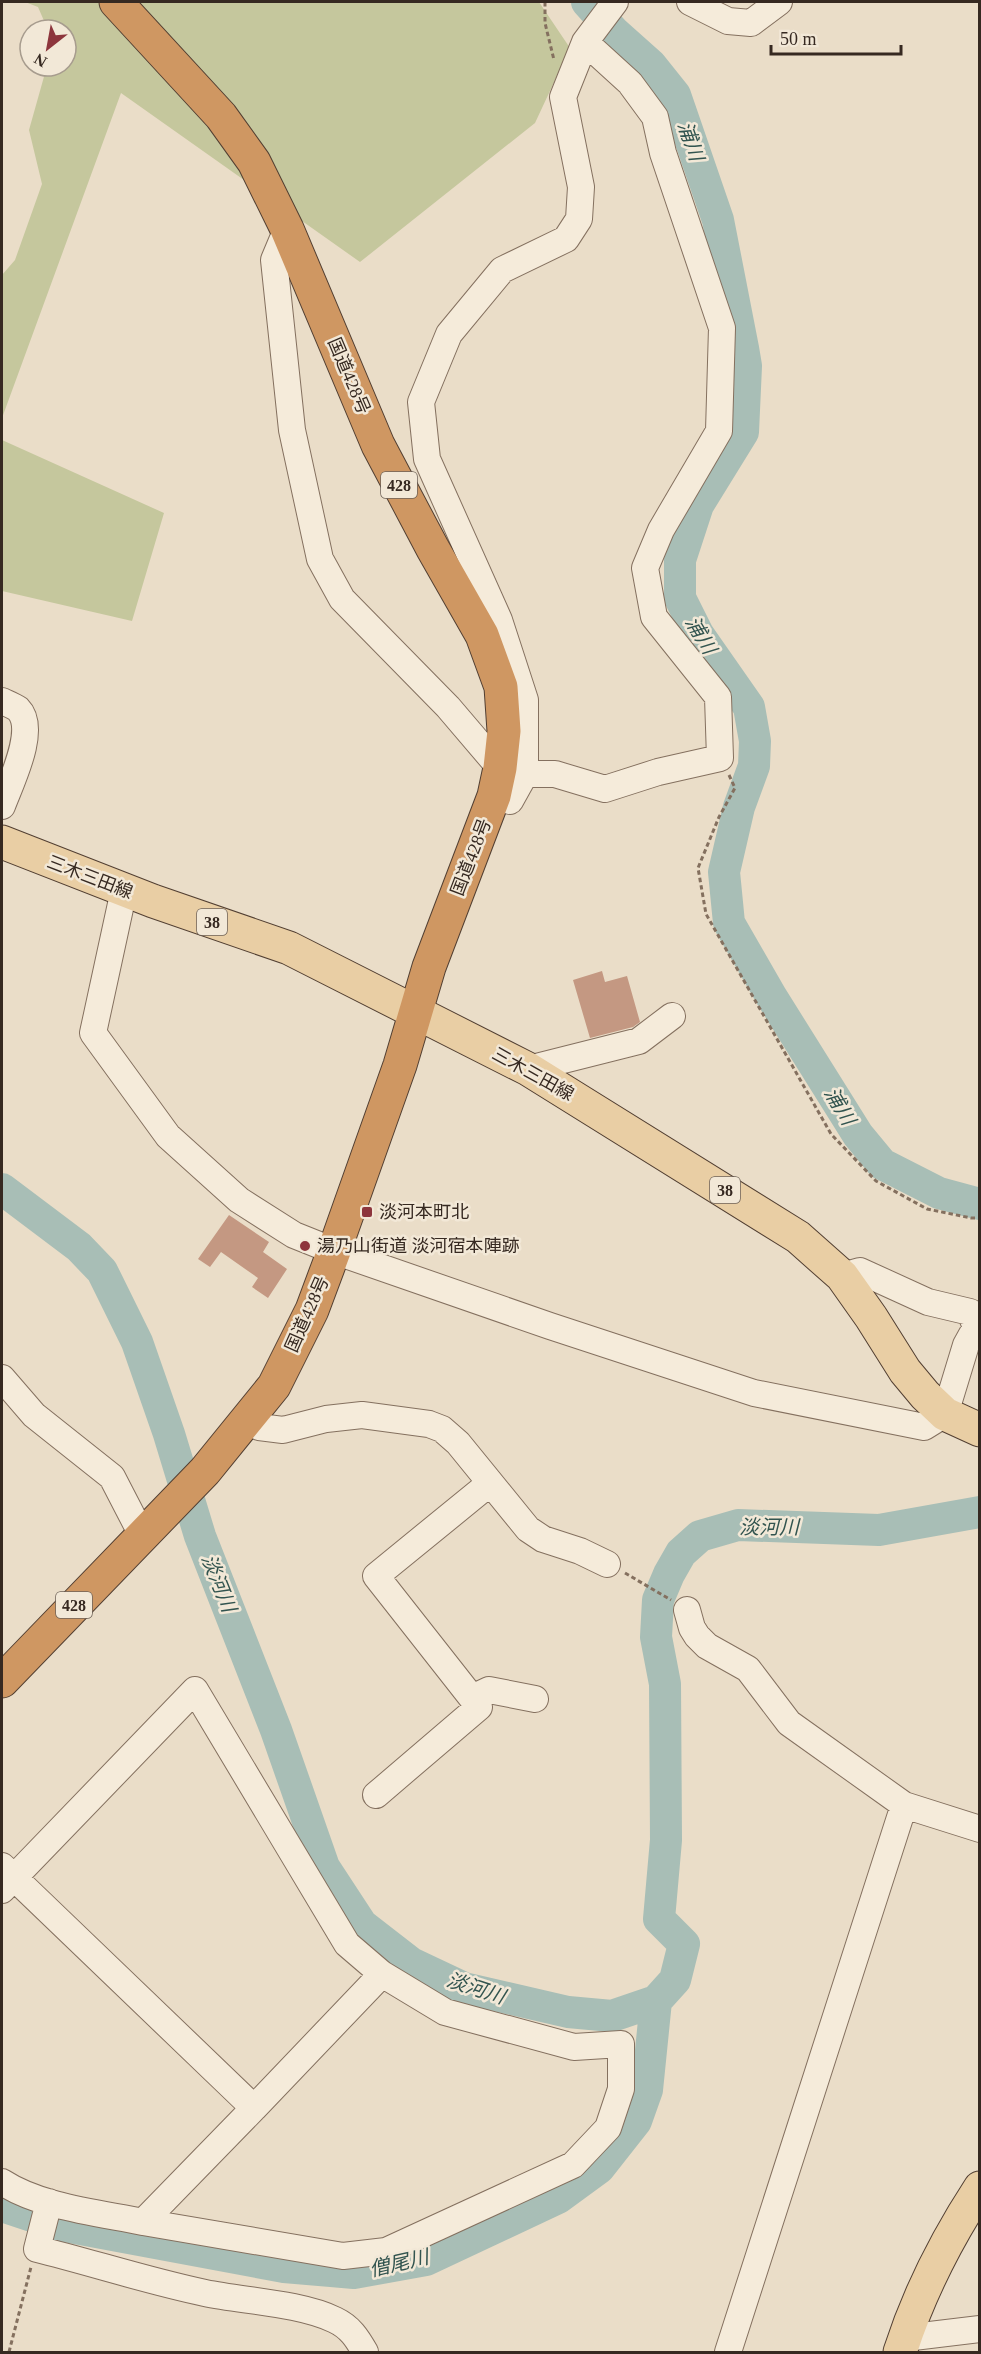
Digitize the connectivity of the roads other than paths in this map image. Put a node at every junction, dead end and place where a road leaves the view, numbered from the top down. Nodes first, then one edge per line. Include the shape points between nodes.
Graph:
1 (116, 2) edge
2 (615, 2) edge
3 (690, 2) edge
4 (779, 2) edge
5 (585, 42) junction
6 (287, 229) junction
7 (2, 701) edge
8 (506, 779) junction
9 (2, 806) edge
10 (2, 842) edge
11 (124, 890) junction
12 (417, 1012) junction
13 (672, 1017) dead end
14 (528, 1069) junction
15 (334, 1251) junction
16 (842, 1276) junction
17 (977, 1327) edge
18 (2, 1378) edge
19 (945, 1414) junction
20 (247, 1420) junction
21 (980, 1430) edge
22 (490, 1483) junction
23 (145, 1532) junction
24 (607, 1564) road end
25 (687, 1610) road end
26 (2, 1681) edge
27 (472, 1698) junction
28 (535, 1699) dead end
29 (376, 1795) dead end
30 (904, 1805) junction
31 (980, 1829) edge
32 (5, 1878) edge
33 (382, 1974) junction
34 (254, 2108) junction
35 (2, 2182) edge
36 (980, 2188) edge
37 (50, 2202) junction
38 (143, 2222) junction
39 (980, 2329) edge
40 (903, 2345) edge
41 (365, 2352) edge
42 (729, 2352) edge

1 - 6 highway, 国道428号 / 428 via 221,116 254,162
2 - 5 street
3 - 4 street via 728,21 751,23
5 - 8 street via 563,97 580,186 579,219 566,239 502,270 449,334 421,402 427,459 499,620 525,700
5 - 8 street via 630,83 655,117 663,153 722,328 719,431 660,530 645,568 654,617 718,697 720,758 605,789 555,774
6 - 8 highway, 国道428号 / 428 via 378,445 486,646 501,687
6 - 8 street via 274,260 292,430 320,559 342,599 448,707
7 - 9 street via 19,710 27,728
8 - 12 highway, 国道428号 / 428 via 429,967
10 - 11 main road, 三木三田線 / 38
11 - 12 main road, 三木三田線 / 38 via 289,948
11 - 15 street via 93,1033 168,1137 239,1200 294,1235
12 - 14 main road, 三木三田線 / 38
12 - 15 highway, 国道428号 / 428
13 - 14 street via 639,1041
14 - 16 main road, 三木三田線 / 38 via 798,1237
15 - 19 street via 754,1393 924,1427
15 - 20 highway, 国道428号 / 428 via 312,1310 274,1386
16 - 17 street via 860,1271 928,1302 970,1312
16 - 19 main road, 三木三田線 / 38 via 905,1371
17 - 19 street via 966,1345
18 - 23 street via 34,1415 112,1477
19 - 21 main road, 三木三田線 / 38
20 - 22 street via 283,1430 362,1415 429,1424 458,1443
20 - 23 highway, 国道428号 / 428 via 205,1471
22 - 24 street via 528,1529 543,1539
22 - 27 street via 376,1576
23 - 26 highway, 国道428号 / 428
25 - 30 street via 697,1636 748,1669 789,1723
27 - 28 street via 489,1690
27 - 29 street via 479,1707
30 - 31 street
30 - 42 street
32 - 33 street via 195,1690 347,1944
32 - 34 street
33 - 34 street
33 - 38 street via 445,2012 574,2047 621,2044 621,2089 608,2127 573,2165 386,2251 344,2256
34 - 38 street
35 - 37 street via 16,2192
36 - 40 main road via 931,2272
37 - 38 street
37 - 41 street via 37,2249 161,2284 291,2307 332,2319 354,2334
39 - 40 street

